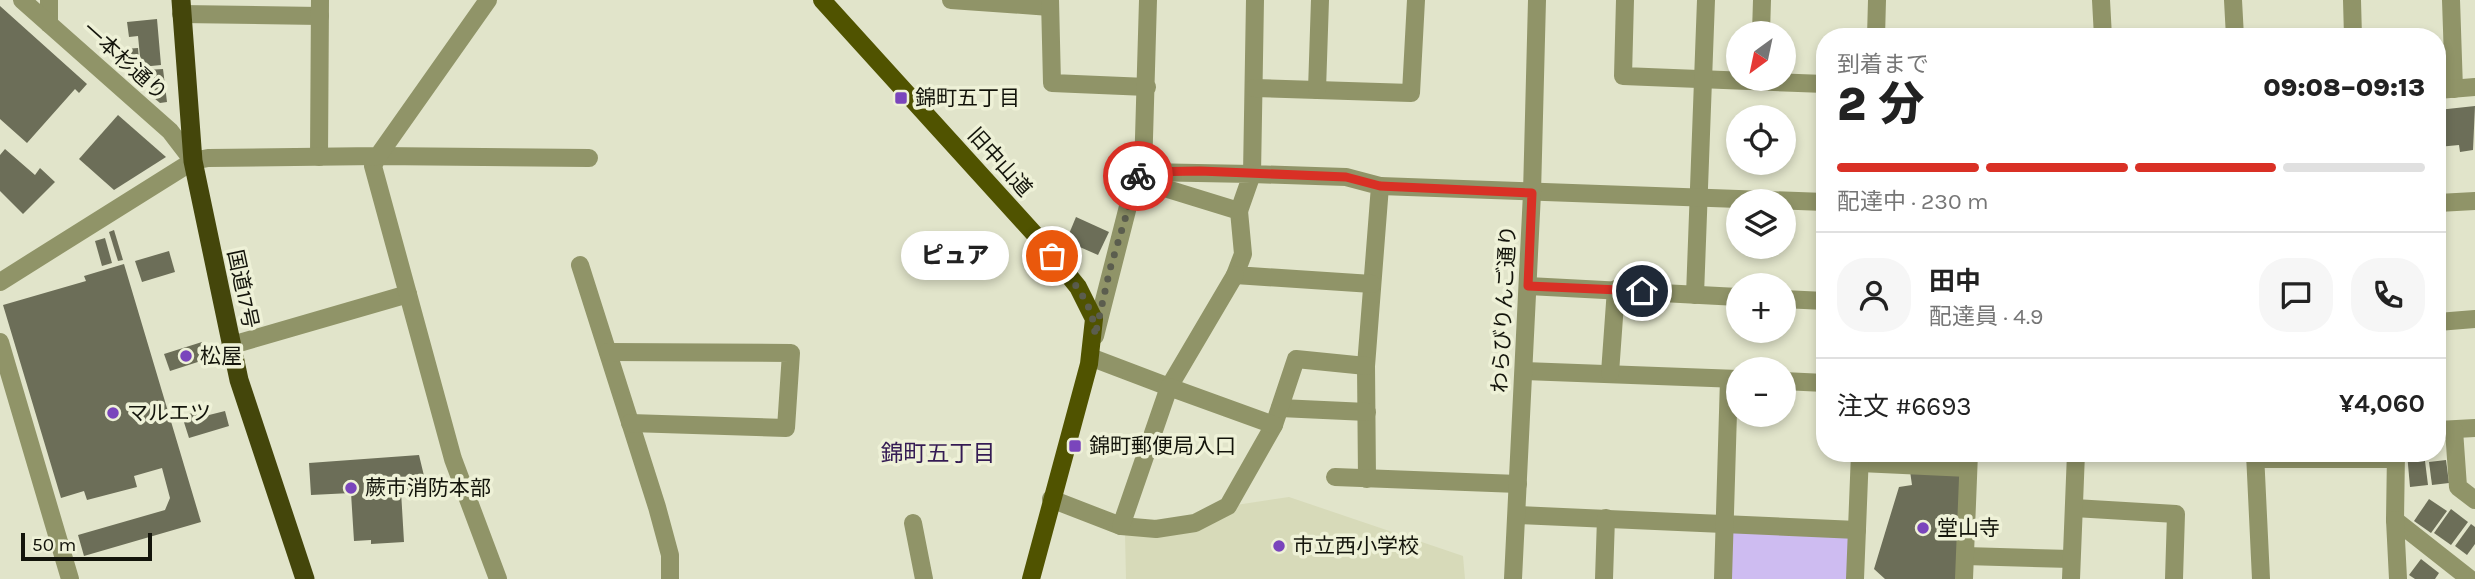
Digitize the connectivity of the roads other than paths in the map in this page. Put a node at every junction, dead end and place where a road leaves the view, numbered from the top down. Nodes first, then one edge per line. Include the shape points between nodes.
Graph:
1 (22, 0) edge
2 (49, 0) edge
3 (488, 0) edge
4 (822, 0) edge
5 (951, 0) edge
6 (1148, 0) edge
7 (1255, 0) edge
8 (1320, 0) edge
9 (1416, 0) edge
10 (1537, 0) edge
11 (1626, 0) edge
12 (1706, 0) edge
13 (1762, 0) edge
14 (1877, 0) edge
15 (2101, 0) edge
16 (2233, 0) edge
17 (2352, 0) edge
18 (2451, 0) edge
19 (1050, 3) edge
20 (181, 7) edge
21 (320, 8) edge
22 (1761, 21) edge
23 (49, 24) junction
24 (1876, 28) edge
25 (2103, 28) edge
26 (2235, 28) edge
27 (2353, 28) edge
28 (1703, 79) junction
29 (1726, 79) edge
30 (1796, 82) edge
31 (1816, 83) edge
32 (1147, 87) junction
33 (2475, 87) edge
34 (1254, 88) junction
35 (1317, 90) junction
36 (2446, 90) edge
37 (319, 157) junction
38 (589, 158) dead end
39 (193, 161) junction
40 (376, 161) junction
41 (1252, 174) junction
42 (1139, 175) junction
43 (1380, 186) junction
44 (1532, 193) junction
45 (1698, 198) junction
46 (2475, 201) edge
47 (1816, 202) edge
48 (2446, 203) edge
49 (1239, 211) junction
50 (580, 265) dead end
51 (1235, 275) junction
52 (0, 282) edge
53 (1372, 284) junction
54 (1528, 286) junction
55 (1616, 289) junction
56 (408, 294) junction
57 (1695, 295) junction
58 (1726, 296) edge
59 (1796, 300) edge
60 (1816, 301) edge
61 (2475, 319) edge
62 (2446, 322) edge
63 (1095, 336) junction
64 (0, 342) edge
65 (232, 345) junction
66 (608, 352) junction
67 (1090, 357) junction
68 (1366, 366) junction
69 (1524, 371) junction
70 (1610, 373) junction
71 (1726, 379) edge
72 (1796, 382) edge
73 (1816, 383) edge
74 (1169, 387) junction
75 (1367, 412) junction
76 (1277, 416) junction
77 (630, 423) junction
78 (1731, 427) edge
79 (2475, 428) edge
80 (2446, 430) edge
81 (1860, 462) edge
82 (1968, 462) edge
83 (2076, 462) edge
84 (2255, 462) edge
85 (2396, 462) edge
86 (1335, 477) dead end
87 (1367, 480) junction
88 (1518, 484) junction
89 (1051, 499) junction
90 (2475, 500) edge
91 (2074, 508) junction
92 (1517, 515) junction
93 (1606, 519) junction
94 (2395, 520) junction
95 (913, 523) dead end
96 (1726, 523) junction
97 (1121, 526) junction
98 (1857, 530) junction
99 (1965, 556) junction
100 (2071, 559) junction
101 (70, 579) edge
102 (305, 579) edge
103 (498, 579) edge
104 (670, 579) edge
105 (924, 579) edge
106 (1031, 579) edge
107 (1513, 579) edge
108 (1604, 579) edge
109 (1723, 579) edge
110 (1855, 579) edge
111 (1964, 579) edge
112 (2071, 579) edge
113 (2174, 579) edge
114 (2261, 579) edge
115 (2398, 579) edge
116 (2470, 579) edge

1 - 23 street, 一本杉通り
2 - 23 street
3 - 40 street
4 - 63 main road, 旧中山道 via 1039,239 1078,287 1094,319
5 - 19 street
6 - 32 street
7 - 34 street
8 - 35 street
9 - 35 street via 1411,93
10 - 44 street, わらびりんご通り
11 - 28 street via 1623,76
12 - 28 street
13 - 22 street
14 - 24 street
15 - 25 street
16 - 26 street
17 - 27 street
18 - 36 street
19 - 32 street via 1052,83
20 - 21 street
20 - 39 highway, 国道17号
21 - 37 street
23 - 39 street, 一本杉通り via 170,131
28 - 29 street
28 - 45 street
30 - 31 street
32 - 42 street
33 - 36 street
34 - 35 street
34 - 41 street
37 - 39 street
37 - 40 street
38 - 40 street
39 - 52 street
39 - 65 highway, 国道17号
40 - 56 street
41 - 42 street
41 - 43 street via 1346,177
41 - 49 street
42 - 49 street
42 - 63 street
43 - 44 street
43 - 53 street
44 - 45 street
44 - 54 street, わらびりんご通り
45 - 47 street
45 - 57 street
46 - 48 street
49 - 51 street via 1243,254
50 - 66 street
51 - 53 street
51 - 74 street
53 - 68 street
54 - 55 street
54 - 69 street, わらびりんご通り
55 - 57 street
55 - 70 street
56 - 65 street
56 - 103 street via 453,459
57 - 58 street
59 - 60 street
61 - 62 street
63 - 67 main road, 旧中山道
64 - 101 street
65 - 102 highway, 国道17号 via 239,380
66 - 77 street
66 - 77 street via 791,353 786,428
67 - 74 street
67 - 89 main road, 旧中山道
68 - 75 street
68 - 76 street via 1296,359
69 - 70 street
69 - 88 street, わらびりんご通り
70 - 71 street
72 - 73 street
74 - 76 street
74 - 97 street
75 - 76 street
75 - 87 street
76 - 97 street via 1228,506 1195,523 1156,529
77 - 104 street via 670,555
78 - 96 street
79 - 80 street
80 - 90 street via 2458,487
81 - 98 street
82 - 99 street
83 - 91 street
84 - 114 street
85 - 94 street
86 - 87 street
87 - 88 street
88 - 92 street, わらびりんご通り
89 - 97 street
89 - 106 main road, 旧中山道
91 - 100 street
91 - 113 street via 2176,514
92 - 93 street
92 - 107 street, わらびりんご通り
93 - 96 street
93 - 108 street
94 - 115 street
94 - 116 street
95 - 105 street
96 - 98 street
96 - 109 street
98 - 110 street
99 - 100 street
99 - 111 street
100 - 112 street

